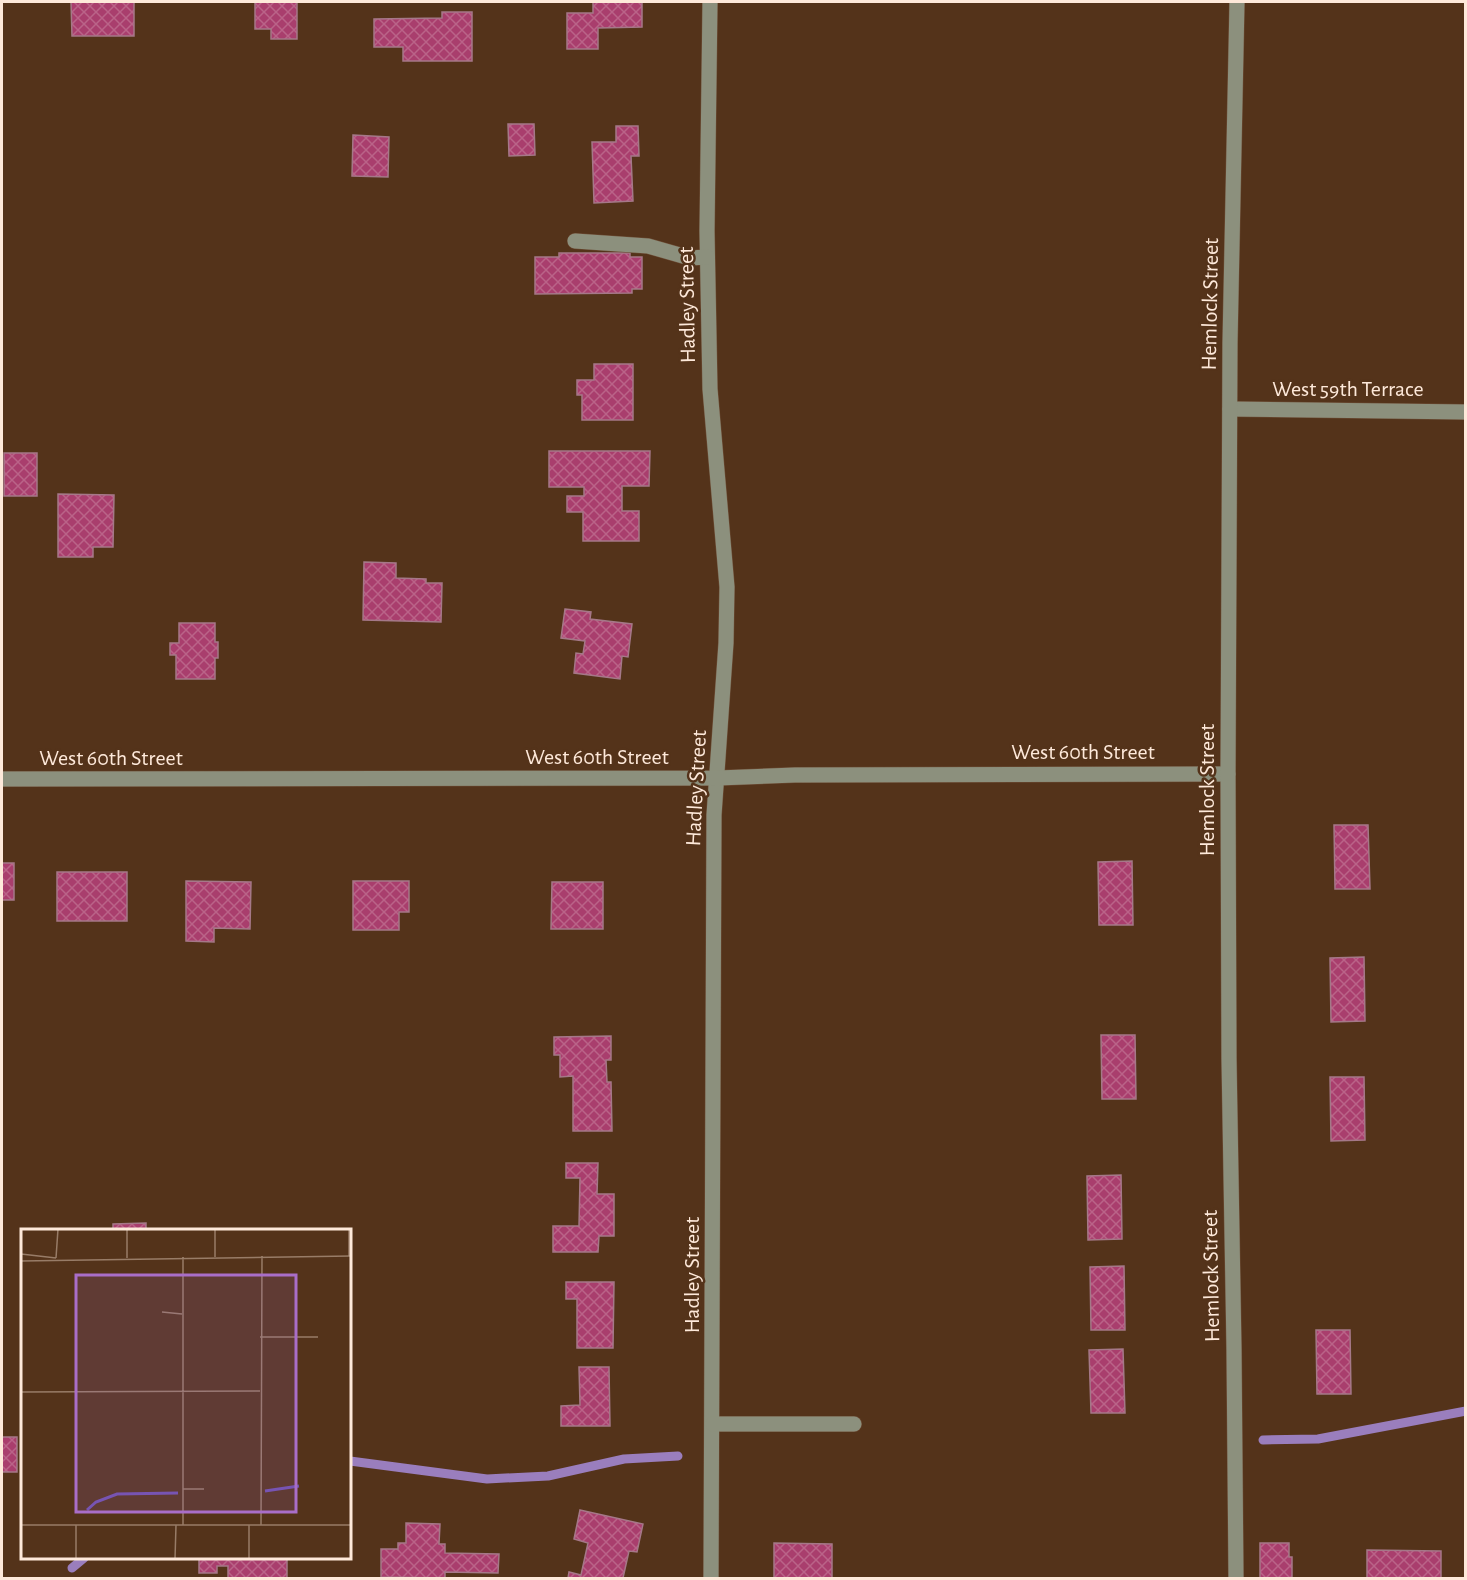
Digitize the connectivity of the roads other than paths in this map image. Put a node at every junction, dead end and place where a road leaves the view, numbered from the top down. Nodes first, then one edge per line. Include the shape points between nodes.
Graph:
1 (710, 2) edge
2 (1237, 2) edge
3 (575, 241) dead end
4 (707, 257) junction
5 (1230, 409) junction
6 (1466, 412) edge
7 (1228, 774) junction
8 (717, 778) junction
9 (2, 779) edge
10 (712, 1424) junction
11 (854, 1424) dead end
12 (711, 1578) edge
13 (1236, 1578) edge

1 - 4 street, Hadley Street
2 - 5 street, Hemlock Street
3 - 4 street via 648,246 690,258
4 - 8 street, Hadley Street via 710,389 727,586
5 - 6 street, West 59th Terrace
5 - 7 street, Hemlock Street
7 - 8 street, West 60th Street
7 - 13 street, Hemlock Street
8 - 9 street, West 60th Street
8 - 10 street, Hadley Street
10 - 11 street
10 - 12 street, Hadley Street

